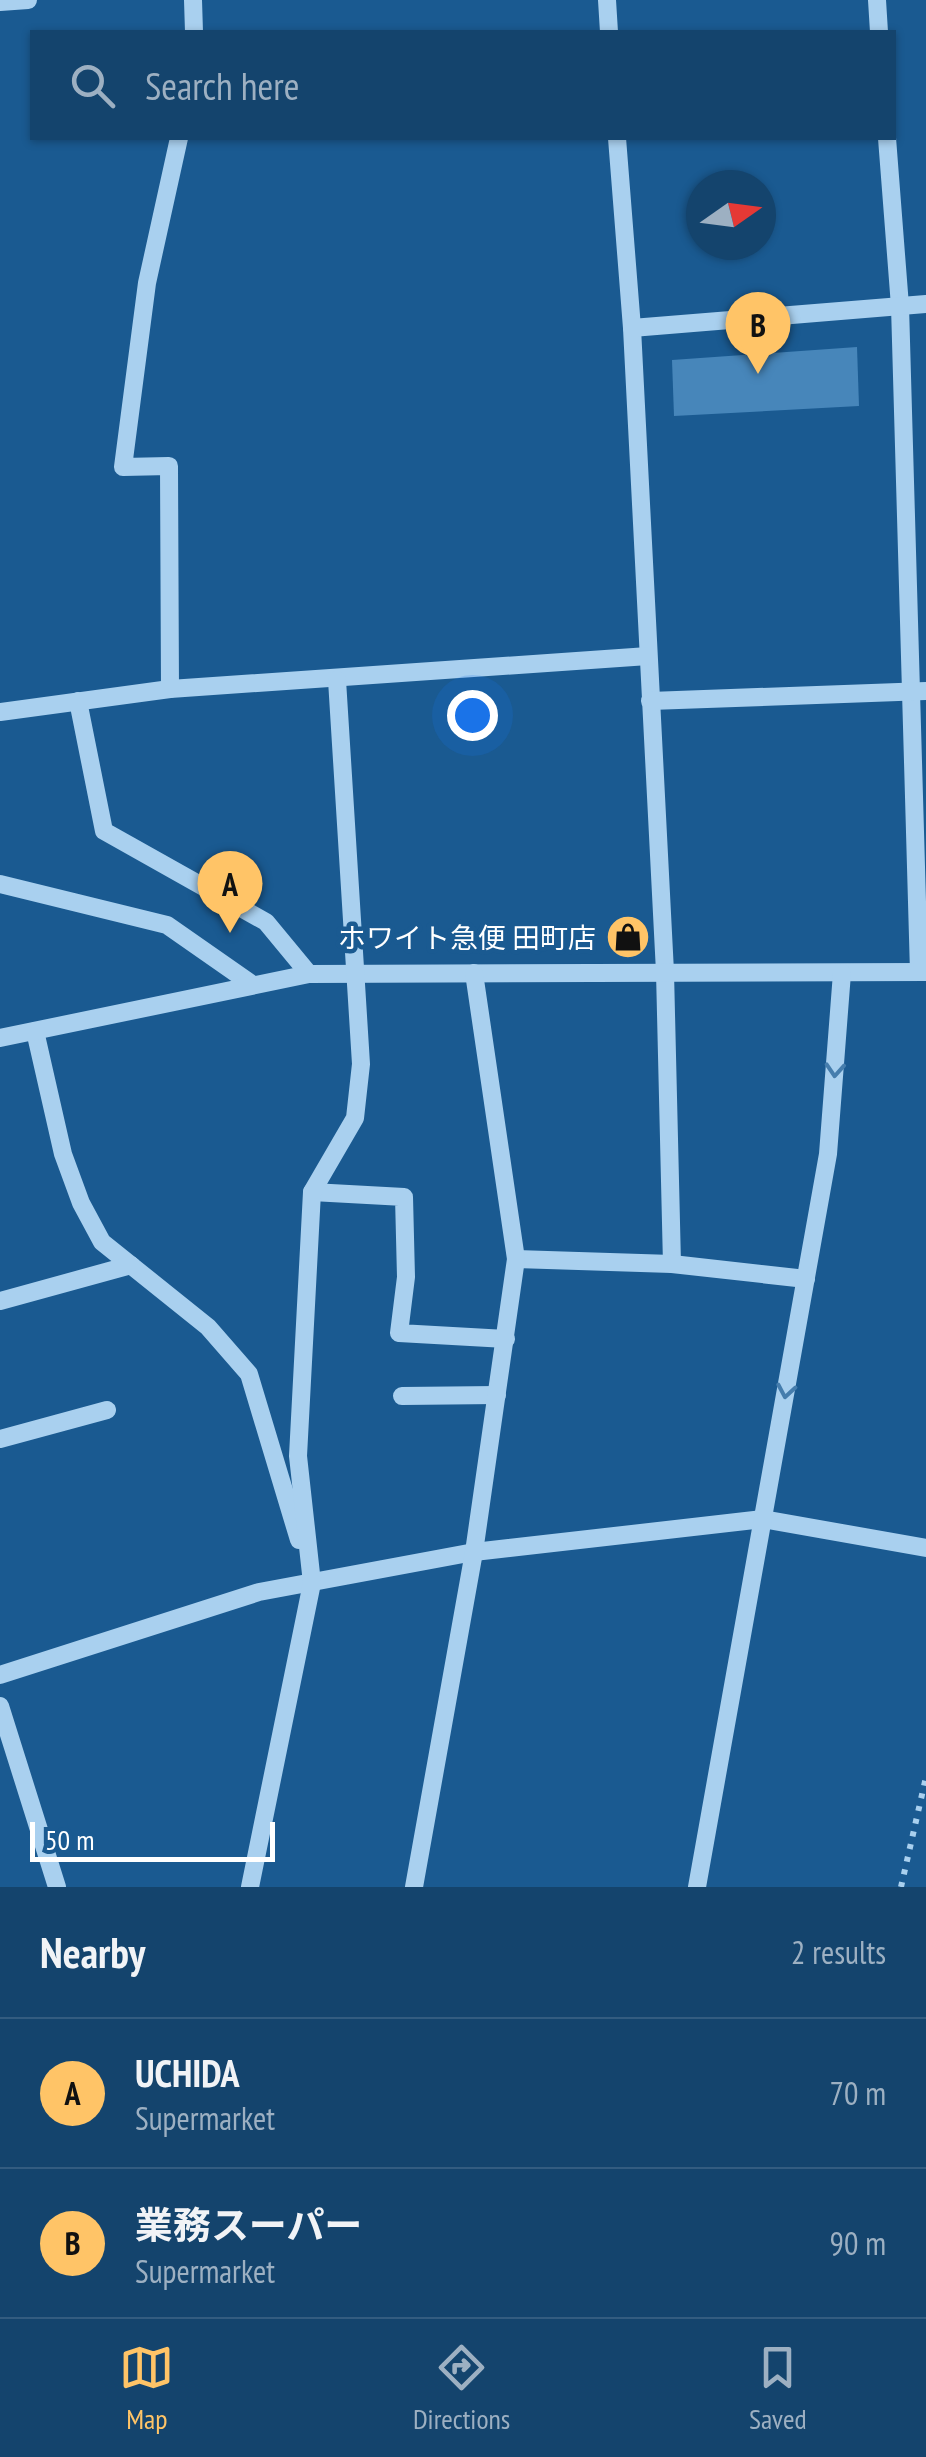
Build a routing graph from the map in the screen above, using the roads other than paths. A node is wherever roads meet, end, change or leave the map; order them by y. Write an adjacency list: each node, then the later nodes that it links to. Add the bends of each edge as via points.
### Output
1 (28, 0): 5 (street)
2 (192, 0): 6 (street)
3 (607, 0): 7 (street)
4 (877, 0): 8 (street)
5 (0, 2)
6 (194, 30)
7 (609, 30)
8 (879, 30)
9 (179, 140): 17 (street, via 148,284 123,467 169,466)
10 (617, 140): 14 (street)
11 (887, 140): 13 (street)
12 (926, 304): 13 (street)
13 (900, 306): 14 (street); 18 (street)
14 (632, 328): 15 (street)
15 (648, 656): 16 (street); 20 (street)
16 (336, 680): 17 (street); 27 (street)
17 (170, 690): 19 (street)
18 (920, 691): 20 (street); 24 (street)
19 (78, 701): 21 (street); 26 (street, via 104,832 266,922)
20 (650, 702): 23 (street)
21 (0, 712)
22 (0, 884): 29 (street, via 167,924)
23 (665, 972): 25 (street); 28 (street); 34 (street)
24 (922, 972): 25 (street)
25 (842, 973): 36 (street, one-way to 36, via 828,1154)
26 (309, 974): 27 (street); 29 (street)
27 (357, 974): 28 (street); 32 (street, via 355,1118)
28 (474, 974): 33 (street)
29 (253, 986): 30 (street)
30 (35, 1030): 31 (street); 35 (street, via 81,1204 102,1242)
31 (0, 1038)
32 (312, 1192): 38 (street, via 404,1197 399,1333); 46 (street, via 298,1456)
33 (516, 1259): 34 (street); 38 (street)
34 (672, 1264): 36 (street)
35 (131, 1265): 37 (street); 46 (street, via 208,1327 249,1374)
36 (806, 1279): 43 (street, one-way to 43)
37 (0, 1301)
38 (506, 1339): 39 (street)
39 (497, 1395): 40 (street); 45 (street)
40 (402, 1396)
41 (107, 1410): 42 (street)
42 (0, 1439)
43 (763, 1518): 44 (street); 45 (street); 52 (street)
44 (926, 1548)
45 (474, 1552): 46 (street); 51 (street)
46 (312, 1582): 47 (street, via 259,1592); 50 (street)
47 (0, 1675)
48 (0, 1706): 49 (street)
49 (58, 1887)
50 (250, 1887)
51 (414, 1887)
52 (696, 1887)

